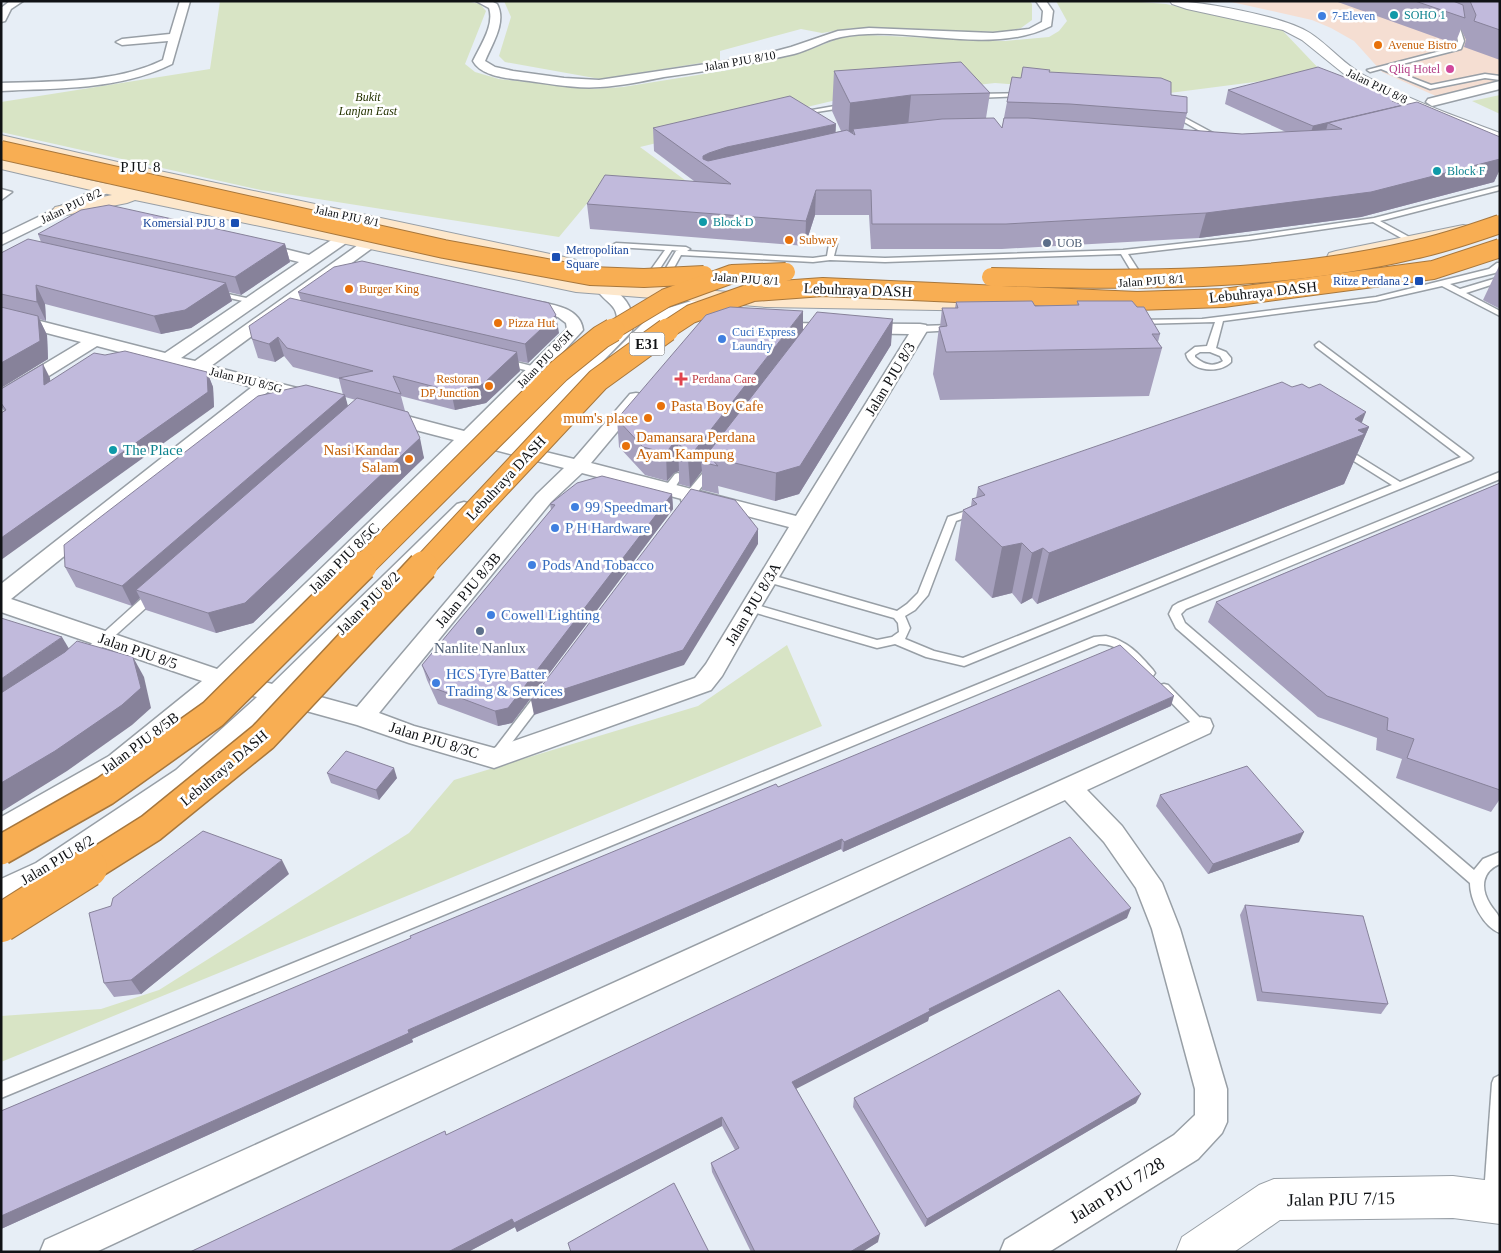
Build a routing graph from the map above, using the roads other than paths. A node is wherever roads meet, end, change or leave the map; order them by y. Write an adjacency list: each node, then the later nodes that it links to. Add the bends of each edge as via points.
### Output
1 (18, 1): 7 (street, via 7,7)
2 (185, 1): 10 (street)
3 (481, 1): 4 (street, Jalan PJU 8/10, via 493,6 496,14 482,50 479,61 482,65 513,75 599,84 760,58 796,50 826,37 855,32 1025,34 1047,24 1048,11)
4 (1042, 1)
5 (1176, 1): 20 (street, Jalan PJU 8/8, via 1288,28 1312,39 1341,68 1360,79)
6 (1204, 1): 9 (street, via 1299,21)
7 (1, 19)
8 (1444, 22): 13 (lane, via 1457,28 1461,42 1459,48)
9 (1324, 32)
10 (174, 37): 11 (street); 16 (street, via 168,62 148,71 101,80)
11 (122, 42)
12 (1358, 60): 13 (street, Jalan PJU 8/8)
13 (1376, 69): 14 (lane, via 1430,87 1485,76); 20 (street, Jalan PJU 8/8, via 1386,81)
14 (1500, 78)
15 (1500, 85): 20 (street)
16 (1, 87)
17 (1033, 94): 18 (lane)
18 (967, 96)
19 (852, 105): 22 (lane)
20 (1435, 108): 23 (lane); 24 (street, Jalan PJU 8/8); 25 (street, Jalan PJU 8/8, via 1453,124)
21 (1164, 109): 28 (lane, via 1211,134)
22 (791, 114)
23 (1422, 118)
24 (1500, 129)
25 (1500, 139)
26 (1, 140): 30 (main road, Jalan PJU 8/1)
27 (1, 150): 61 (highway, bridge, via 444,249 590,276 644,278)
28 (1203, 152)
29 (1, 164): 32 (main road, Jalan PJU 8/1)
30 (122, 168): 31 (main road, Jalan PJU 8/1); 33 (street, Jalan PJU 8/2)
31 (142, 171): 34 (street, Jalan PJU 8/2); 60 (main road, Jalan PJU 8/1, via 591,268)
32 (64, 179): 33 (main road, Jalan PJU 8/1); 39 (main road)
33 (89, 184): 34 (main road, Jalan PJU 8/1); 39 (street, Jalan PJU 8/2)
34 (108, 188): 38 (main road, Jalan PJU 8/1); 39 (street, Jalan PJU 8/2)
35 (1500, 188): 41 (lane)
36 (1, 191): 37 (lane, via 8,192)
37 (1, 198)
38 (161, 199): 39 (main road, via 118,199); 45 (main road, Jalan PJU 8/1)
39 (57, 206): 44 (street, Jalan PJU 8/2); 46 (street, Jalan PJU 8/2)
40 (115, 214): 42 (street)
41 (1374, 220): 47 (lane); 54 (lane)
42 (77, 222)
43 (1500, 223): 47 (main road, Jalan PJU 8/1); 61 (highway, Lebuhraya DASH / E31, bridge, via 1404,253 1355,262 1204,278 1125,280 816,270)
44 (2, 226)
45 (344, 238): 48 (main road, Jalan PJU 8/1); 56 (street)
46 (1, 241)
47 (1410, 241): 64 (main road, Jalan PJU 8/1, via 1330,258)
48 (370, 243): 57 (street); 67 (main road, Jalan PJU 8/1)
49 (245, 244): 56 (street)
50 (833, 244): 55 (lane)
51 (616, 245): 53 (lane)
52 (1500, 247): 70 (main road, Jalan PJU 8/1, via 1392,272 1240,294 1092,303 959,306); 125 (highway, Lebuhraya DASH / E31, bridge, via 1433,270 1223,298 1127,300 977,296 823,287 753,292 691,314 598,380 263,737 151,828)
53 (670, 248): 55 (lane); 60 (lane)
54 (1123, 252): 55 (lane, via 885,260); 64 (lane)
55 (830, 258): 60 (lane, via 813,260 678,253)
56 (312, 260): 72 (street)
57 (341, 265): 59 (street); 85 (street, via 283,310)
58 (1500, 265): 62 (lane, via 1492,271)
59 (360, 269)
60 (661, 272): 64 (main road, Jalan PJU 8/1, via 818,284 961,289)
61 (732, 274): 121 (highway, Lebuhraya DASH / E31, bridge, via 666,298 601,337 559,371 213,714 106,791)
62 (1460, 279): 65 (lane); 66 (lane)
63 (1500, 279): 66 (lane)
64 (1143, 283)
65 (1443, 283): 69 (lane); 74 (lane, via 1376,299)
66 (1477, 287): 69 (lane)
67 (604, 289): 70 (main road, Jalan PJU 8/1); 94 (street, Jalan PJU 8/2, via 626,313 624,330)
68 (204, 290): 72 (lane)
69 (1460, 292): 73 (lane)
70 (717, 298): 94 (street, Jalan PJU 8/2, via 684,307 655,321)
71 (505, 300): 86 (street, Jalan PJU 8/5H, via 564,313 574,322 575,330)
72 (251, 301): 83 (street)
73 (1500, 314)
74 (1220, 318): 76 (lane); 82 (lane)
75 (4, 319): 80 (street, Jalan PJU 8/5G)
76 (1124, 323)
77 (759, 327): 79 (street, Jalan PJU 8/3, via 813,332)
78 (959, 328): 79 (lane)
79 (920, 329): 102 (street, Jalan PJU 8/3)
80 (96, 340): 83 (street, Jalan PJU 8/5G); 89 (street)
81 (1319, 345): 98 (lane, via 1468,458)
82 (1211, 349)
83 (168, 359): 85 (street, Jalan PJU 8/5G)
84 (499, 360): 86 (lane)
85 (198, 367): 88 (street, Jalan PJU 8/5G)
86 (537, 370): 92 (street, Jalan PJU 8/5H)
87 (649, 383): 96 (street)
88 (266, 385): 90 (street, Jalan PJU 8/5G); 105 (street)
89 (1, 398)
90 (334, 403)
91 (372, 413): 92 (street)
92 (466, 437): 94 (street); 112 (street, Jalan PJU 8/5C)
93 (1336, 446): 98 (lane)
94 (514, 450): 96 (street); 115 (street, Jalan PJU 8/2)
95 (717, 460): 99 (lane)
96 (578, 466): 99 (street, via 673,482); 116 (street, Jalan PJU 8/3B, via 544,498)
97 (1500, 475): 123 (lane, via 1182,606 1175,614 1180,624)
98 (1400, 486): 110 (lane, via 964,662 926,654)
99 (690, 495): 101 (lane); 102 (street)
100 (980, 509): 108 (lane, via 952,519 924,595)
101 (677, 512)
102 (802, 524): 103 (street, Jalan PJU 8/3A)
103 (768, 578): 107 (street, Jalan PJU 8/3A); 108 (lane)
104 (163, 587): 109 (lane)
105 (1, 596)
106 (1, 604): 109 (street, Jalan PJU 8/5)
107 (750, 607): 110 (lane, via 877,644); 113 (street, Jalan PJU 8/3A)
108 (898, 615): 110 (lane, via 904,621 905,629)
109 (103, 639): 111 (lane); 112 (street, Jalan PJU 8/5)
110 (898, 640)
111 (77, 662)
112 (221, 679): 115 (street, Jalan PJU 8/5); 120 (street, Jalan PJU 8/5B, via 118,763)
113 (703, 684): 118 (street, Jalan PJU 8/3C)
114 (549, 686): 118 (lane)
115 (276, 694): 116 (street, Jalan PJU 8/3C); 124 (street, Jalan PJU 8/2, via 186,777 46,871)
116 (362, 717): 118 (street, Jalan PJU 8/3C)
117 (1201, 726): 119 (street); 128 (lane, via 1122,645 1115,640 1098,640)
118 (494, 758)
119 (1069, 787): 130 (street); 131 (street, Jalan PJU 7/28, via 1113,834 1148,883 1166,929 1211,1089 1212,1122 1186,1147)
120 (1, 830)
121 (1, 850)
122 (1500, 858): 123 (lane, via 1482,868)
123 (1476, 880): 126 (lane, via 1483,908)
124 (1, 892)
125 (1, 924)
126 (1500, 927)
127 (1500, 1083): 129 (lane)
128 (1, 1090)
129 (1496, 1202): 132 (street, Jalan PJU 7/15, via 1453,1197 1274,1200)
130 (57, 1252)
131 (1017, 1252)
132 (1196, 1252)

